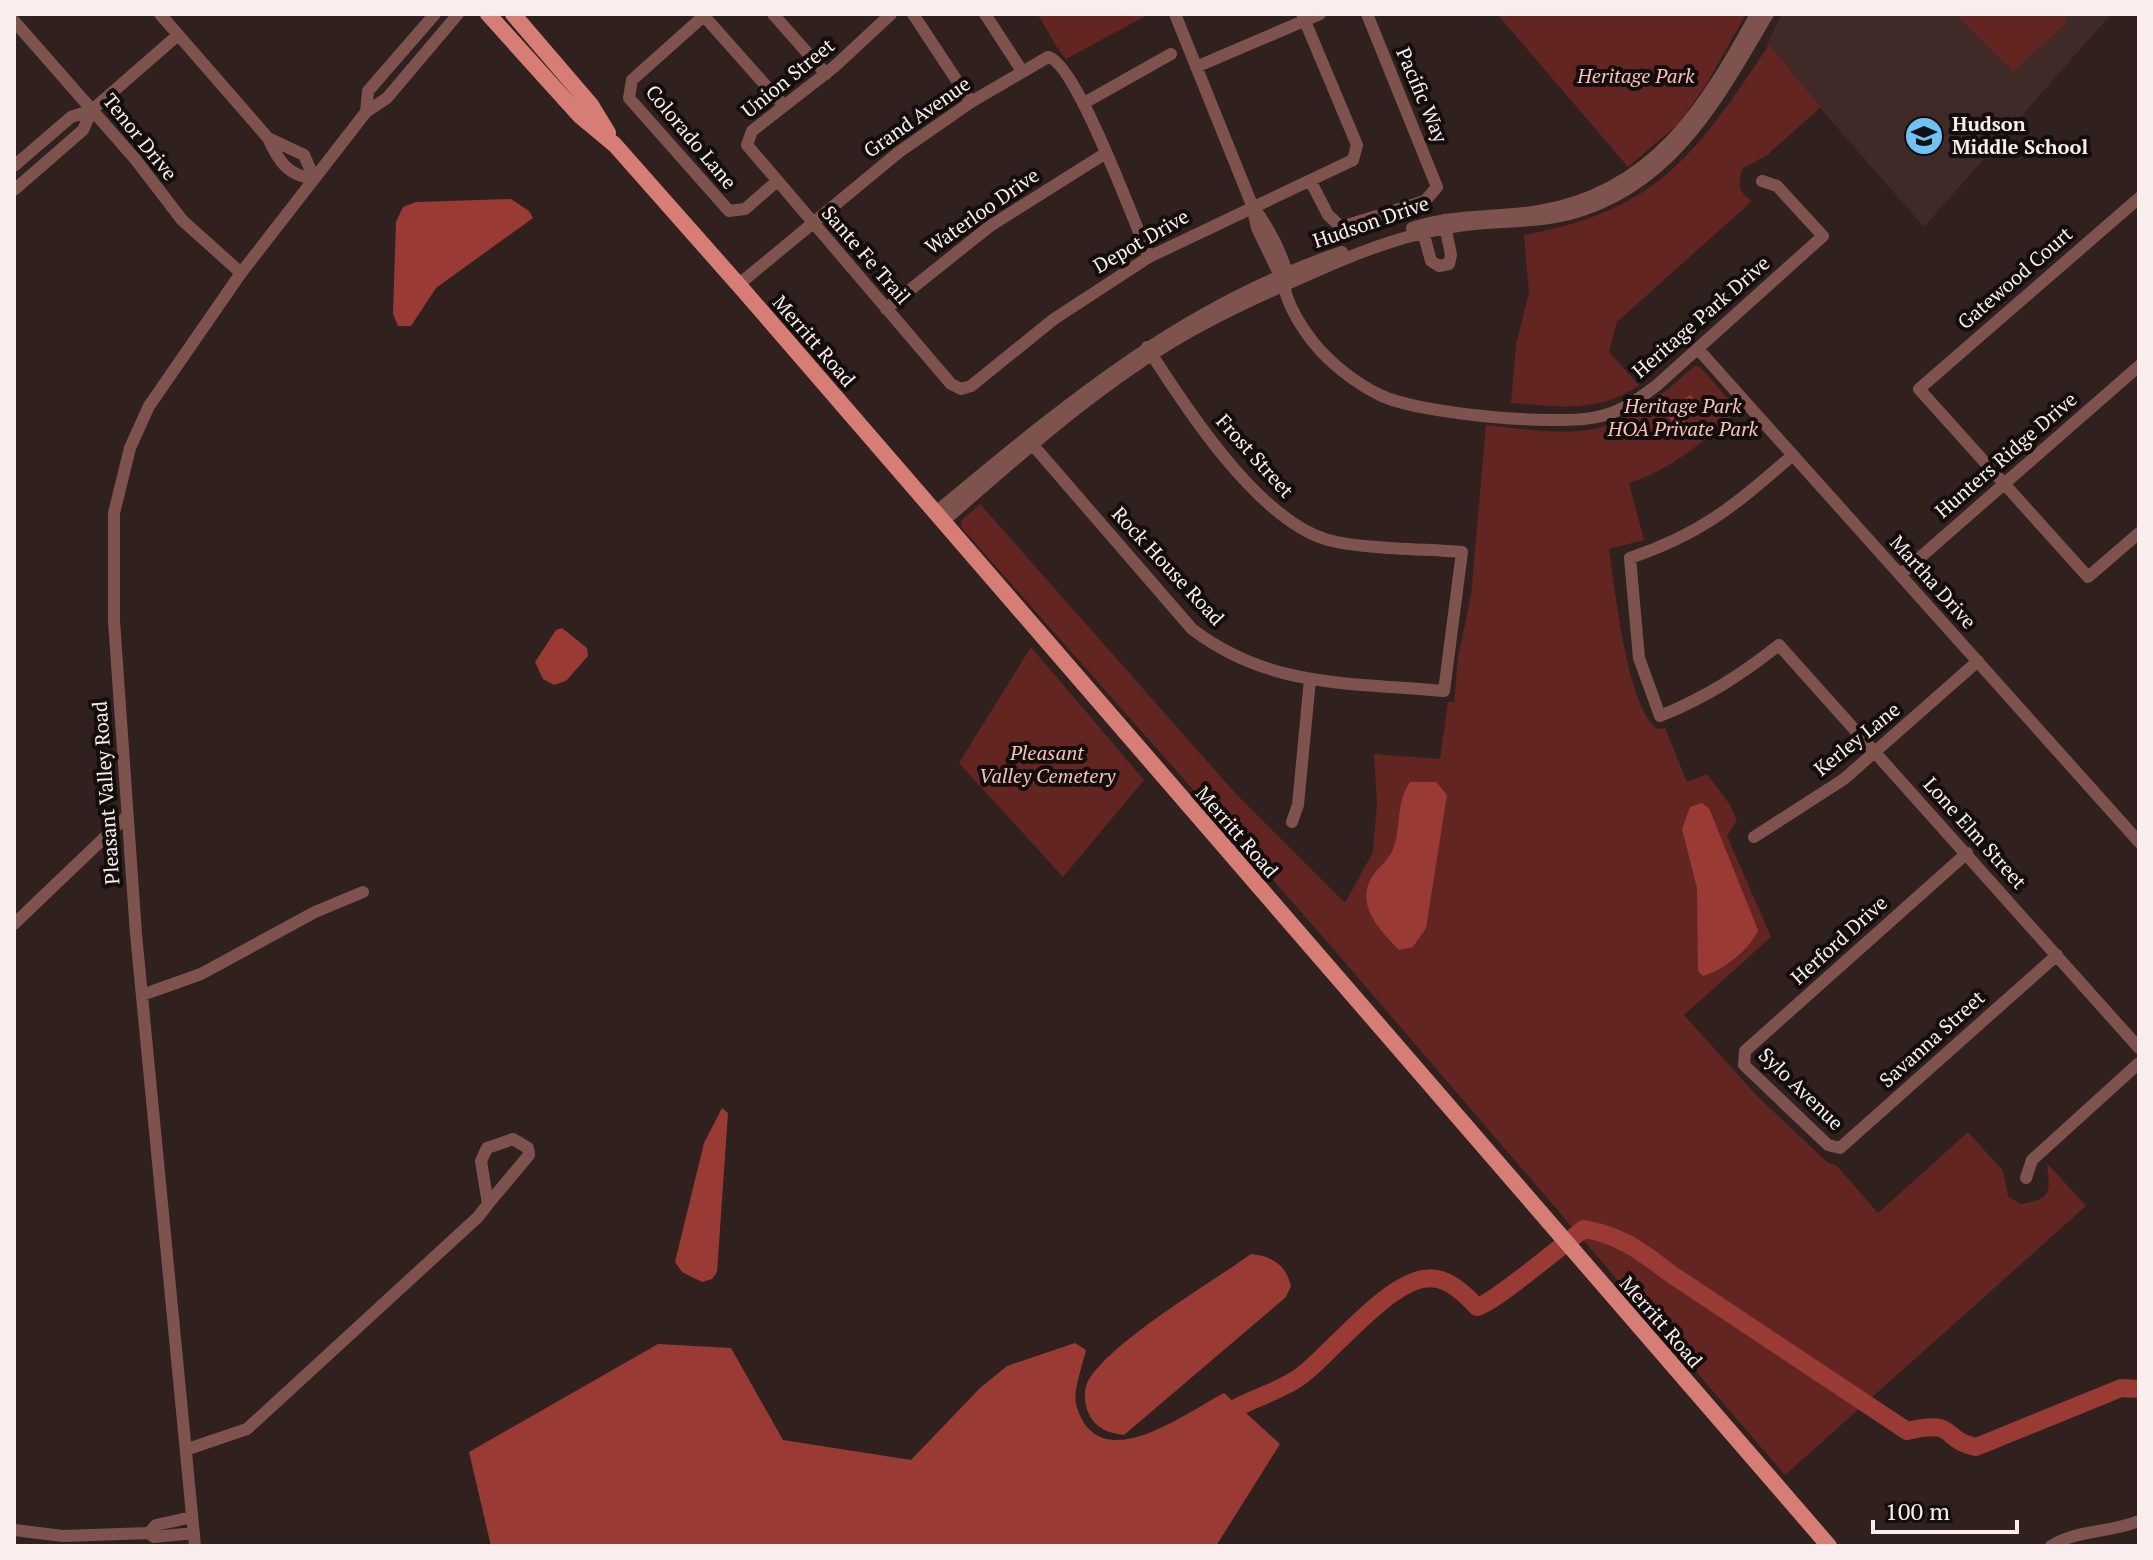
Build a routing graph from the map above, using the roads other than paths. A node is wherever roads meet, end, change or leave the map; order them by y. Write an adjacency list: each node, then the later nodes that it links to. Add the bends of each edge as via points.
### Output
1 (160, 14): 18 (street)
2 (435, 14): 27 (street, Pleasant Valley Road, via 368,91)
3 (458, 14): 27 (street, Pleasant Valley Road, via 387,98)
4 (488, 14): 30 (main road, Merritt Road, via 579,115)
5 (513, 14): 30 (main road, Merritt Road, via 591,105)
6 (773, 14): 22 (street)
7 (891, 14): 22 (street, Union Street)
8 (913, 14): 23 (street)
9 (985, 14): 21 (street)
10 (1175, 14): 20 (street, Heritage Park Drive)
11 (1320, 14): 16 (street)
12 (1367, 14): 34 (street, Pacific Way, via 1437,181 1435,193 1425,201 1341,227 1328,215)
13 (1756, 14): 40 (street, Hudson Drive, via 1689,123 1631,175 1560,207)
14 (1768, 14): 40 (street, Hudson Drive, via 1699,126 1639,181 1570,214)
15 (705, 15): 25 (street); 36 (street, Colorado Lane, via 632,80 629,98 729,211 745,209)
16 (1303, 18): 20 (street); 34 (street, Depot Drive, via 1357,145 1349,163)
17 (14, 21): 26 (street, Tenor Drive)
18 (178, 35): 26 (street); 28 (street)
19 (1171, 54): 24 (street)
20 (1196, 67): 39 (street, Heritage Park Drive)
21 (1022, 71): 23 (street, Grand Avenue); 24 (street, Grand Avenue, via 1053,58)
22 (826, 74): 25 (street, Union Street)
23 (971, 102): 41 (street, Grand Avenue, via 899,152)
24 (1084, 103): 31 (street)
25 (784, 106): 29 (street, Union Street)
26 (92, 110): 32 (street, via 71,117); 37 (street, via 83,130); 44 (street, Tenor Drive, via 182,220)
27 (366, 112): 33 (street, Pleasant Valley Road)
28 (268, 138): 33 (street, via 304,155); 33 (street, via 285,167 300,177)
29 (746, 141): 36 (street, Sante Fe Trail)
30 (615, 145): 46 (main road, Merritt Road)
31 (1106, 153): 43 (street); 47 (street, Waterloo Drive, via 990,226)
32 (14, 166)
33 (314, 178): 44 (street, Pleasant Valley Road)
34 (1310, 180): 39 (street, Depot Drive)
35 (1762, 181): 48 (street, Heritage Park Drive, via 1777,186 1823,236)
36 (776, 182): 41 (street, Sante Fe Trail)
37 (14, 190)
38 (2139, 198): 54 (street, Gatewood Court, via 1919,389)
39 (1252, 205): 43 (street, Depot Drive); 45 (street, Heritage Park Drive, via 1265,224)
40 (1445, 223): 42 (street, Hudson Drive); 42 (street, via 1449,264 1431,261)
41 (813, 225): 46 (street, Grand Avenue, via 801,241); 47 (street, Sante Fe Trail)
42 (1423, 229): 45 (street, Hudson Drive)
43 (1149, 257): 51 (street, Depot Drive)
44 (241, 273): 62 (street, Pleasant Valley Road, via 149,406 130,448 114,513 114,621)
45 (1283, 278): 48 (street, Heritage Park Drive, via 1313,343 1347,375 1381,396 1414,406 1559,421 1597,417 1627,408); 49 (street, Hudson Drive)
46 (741, 288): 55 (main road, Merritt Road)
47 (886, 309): 51 (street, Sante Fe Trail)
48 (1698, 349): 53 (street, Martha Drive)
49 (1150, 351): 52 (street, Hudson Drive); 55 (street, Hudson Drive, via 1011,447); 60 (street, Frost Street, via 1188,411 1272,508 1297,526 1329,540 1462,552)
50 (2139, 366): 54 (street, Hunters Ridge Drive)
51 (961, 389)
52 (1032, 444): 55 (street, Hudson Drive); 59 (street, Rock House Road, via 1192,629 1243,661)
53 (1793, 455): 57 (street, Martha Drive); 61 (street, Lone Elm Street, via 1712,523 1630,558 1639,658 1660,716 1703,699 1779,645)
54 (2003, 484): 56 (street, via 2088,577); 57 (street, Hunters Ridge Drive)
55 (940, 516): 83 (main road, Merritt Road)
56 (2139, 533)
57 (1900, 575): 58 (street, Martha Drive)
58 (1978, 661): 61 (street, Kerley Lane); 65 (street, Martha Drive)
59 (1310, 679): 60 (street, Rock House Road); 63 (street)
60 (1444, 691)
61 (1875, 752): 64 (street, Kerley Lane, via 1844,779); 66 (street, Lone Elm Street)
62 (127, 816): 68 (street); 70 (street, Pleasant Valley Road)
63 (1292, 822)
64 (1754, 837)
65 (2139, 842)
66 (1967, 853): 69 (street, Lone Elm Street); 72 (street, Herford Drive)
67 (363, 892): 70 (street, via 201,974)
68 (14, 924)
69 (2057, 955): 71 (street, Lone Elm Street); 74 (street, Savanna Street)
70 (142, 995): 77 (street, Pleasant Valley Road)
71 (2139, 1048)
72 (1741, 1058): 74 (street, Sylo Avenue)
73 (2139, 1063): 75 (street, via 2032,1160)
74 (1833, 1149)
75 (2026, 1178)
76 (488, 1204): 76 (street, via 481,1161 487,1148 513,1139 528,1148 529,1155); 77 (street, via 247,1429)
77 (188, 1449): 78 (street, Pleasant Valley Road)
78 (192, 1517): 81 (street, via 156,1525); 82 (street, Pleasant Valley Road)
79 (2139, 1521): 84 (street)
80 (14, 1530): 81 (street, via 63,1536)
81 (149, 1533): 82 (street)
82 (194, 1540)
83 (1829, 1546)
84 (2051, 1546)

